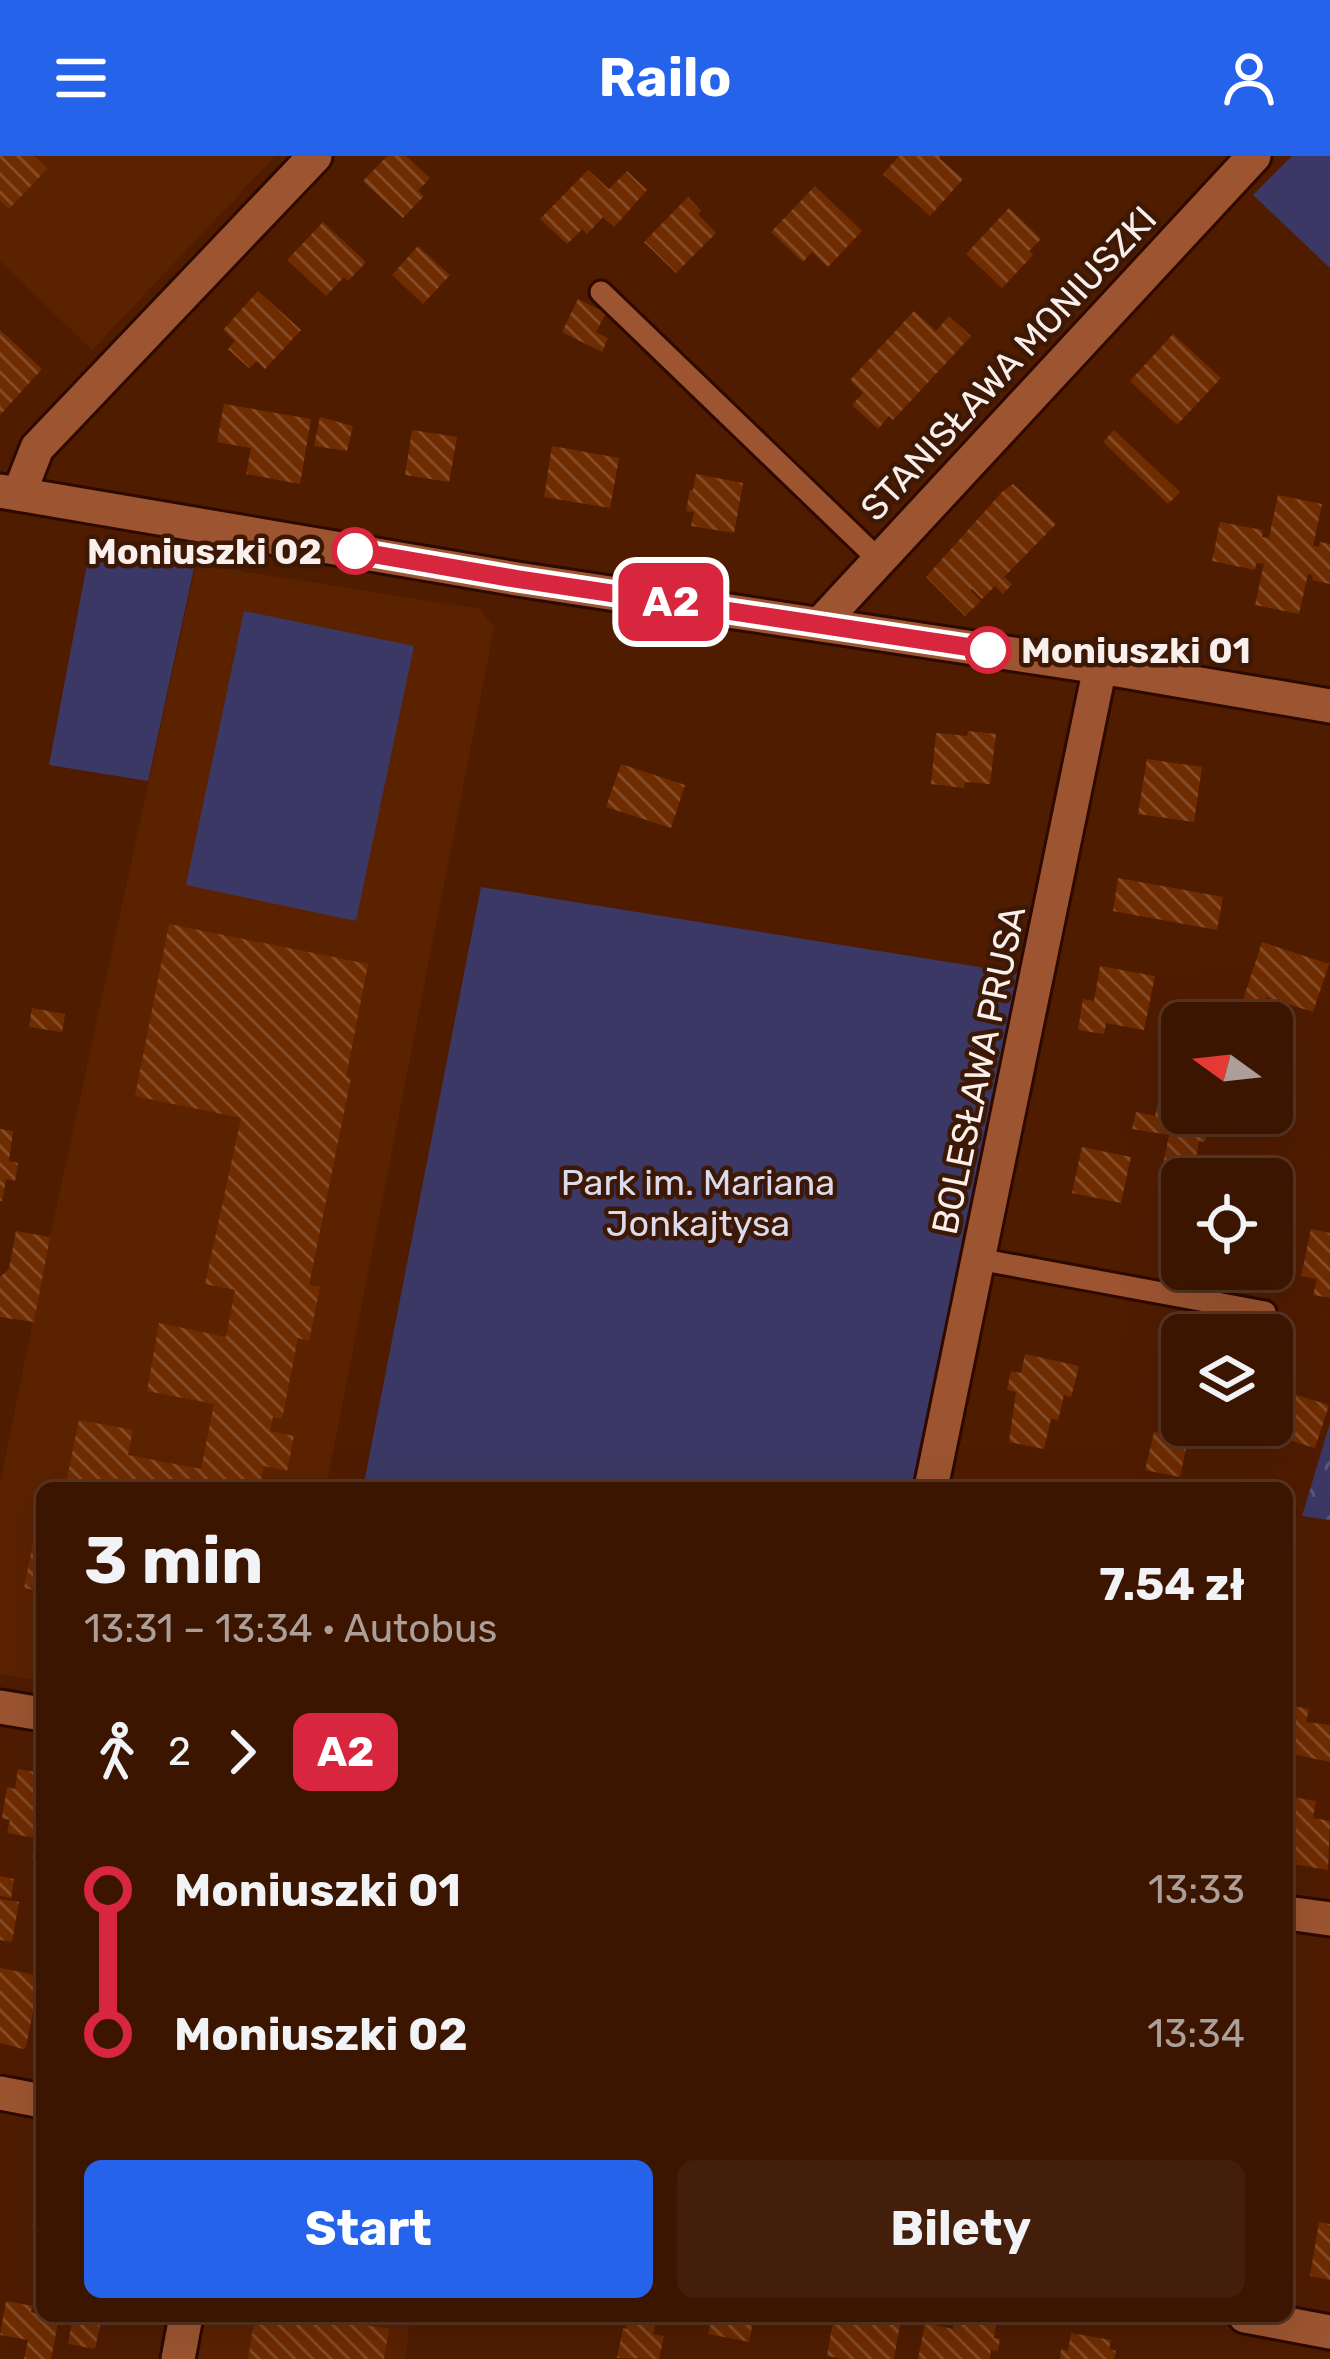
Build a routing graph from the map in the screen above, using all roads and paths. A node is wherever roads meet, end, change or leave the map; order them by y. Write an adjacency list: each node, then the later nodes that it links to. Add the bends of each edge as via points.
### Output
1 (315, 156): 4 (street, via 37,448)
2 (1254, 156): 5 (street, STANISŁAWA MONIUSZKI)
3 (601, 292): 5 (lane)
4 (9, 493): 6 (street)
5 (879, 560): 6 (street, STANISŁAWA MONIUSZKI)
6 (820, 624): 7 (street)
7 (1100, 667): 8 (street); 9 (street, BOLESŁAWA PRUSA)
8 (1330, 706)
9 (978, 1259): 10 (lane); 11 (street, BOLESŁAWA PRUSA)
10 (1264, 1312)
11 (932, 1482)
12 (0, 1707): 13 (street)
13 (36, 1713)
14 (1293, 1913): 15 (street)
15 (1330, 1919)
16 (0, 2093): 17 (street)
17 (36, 2101)
18 (184, 2322): 21 (street)
19 (1277, 2322): 20 (street)
20 (1330, 2332)
21 (178, 2359)

